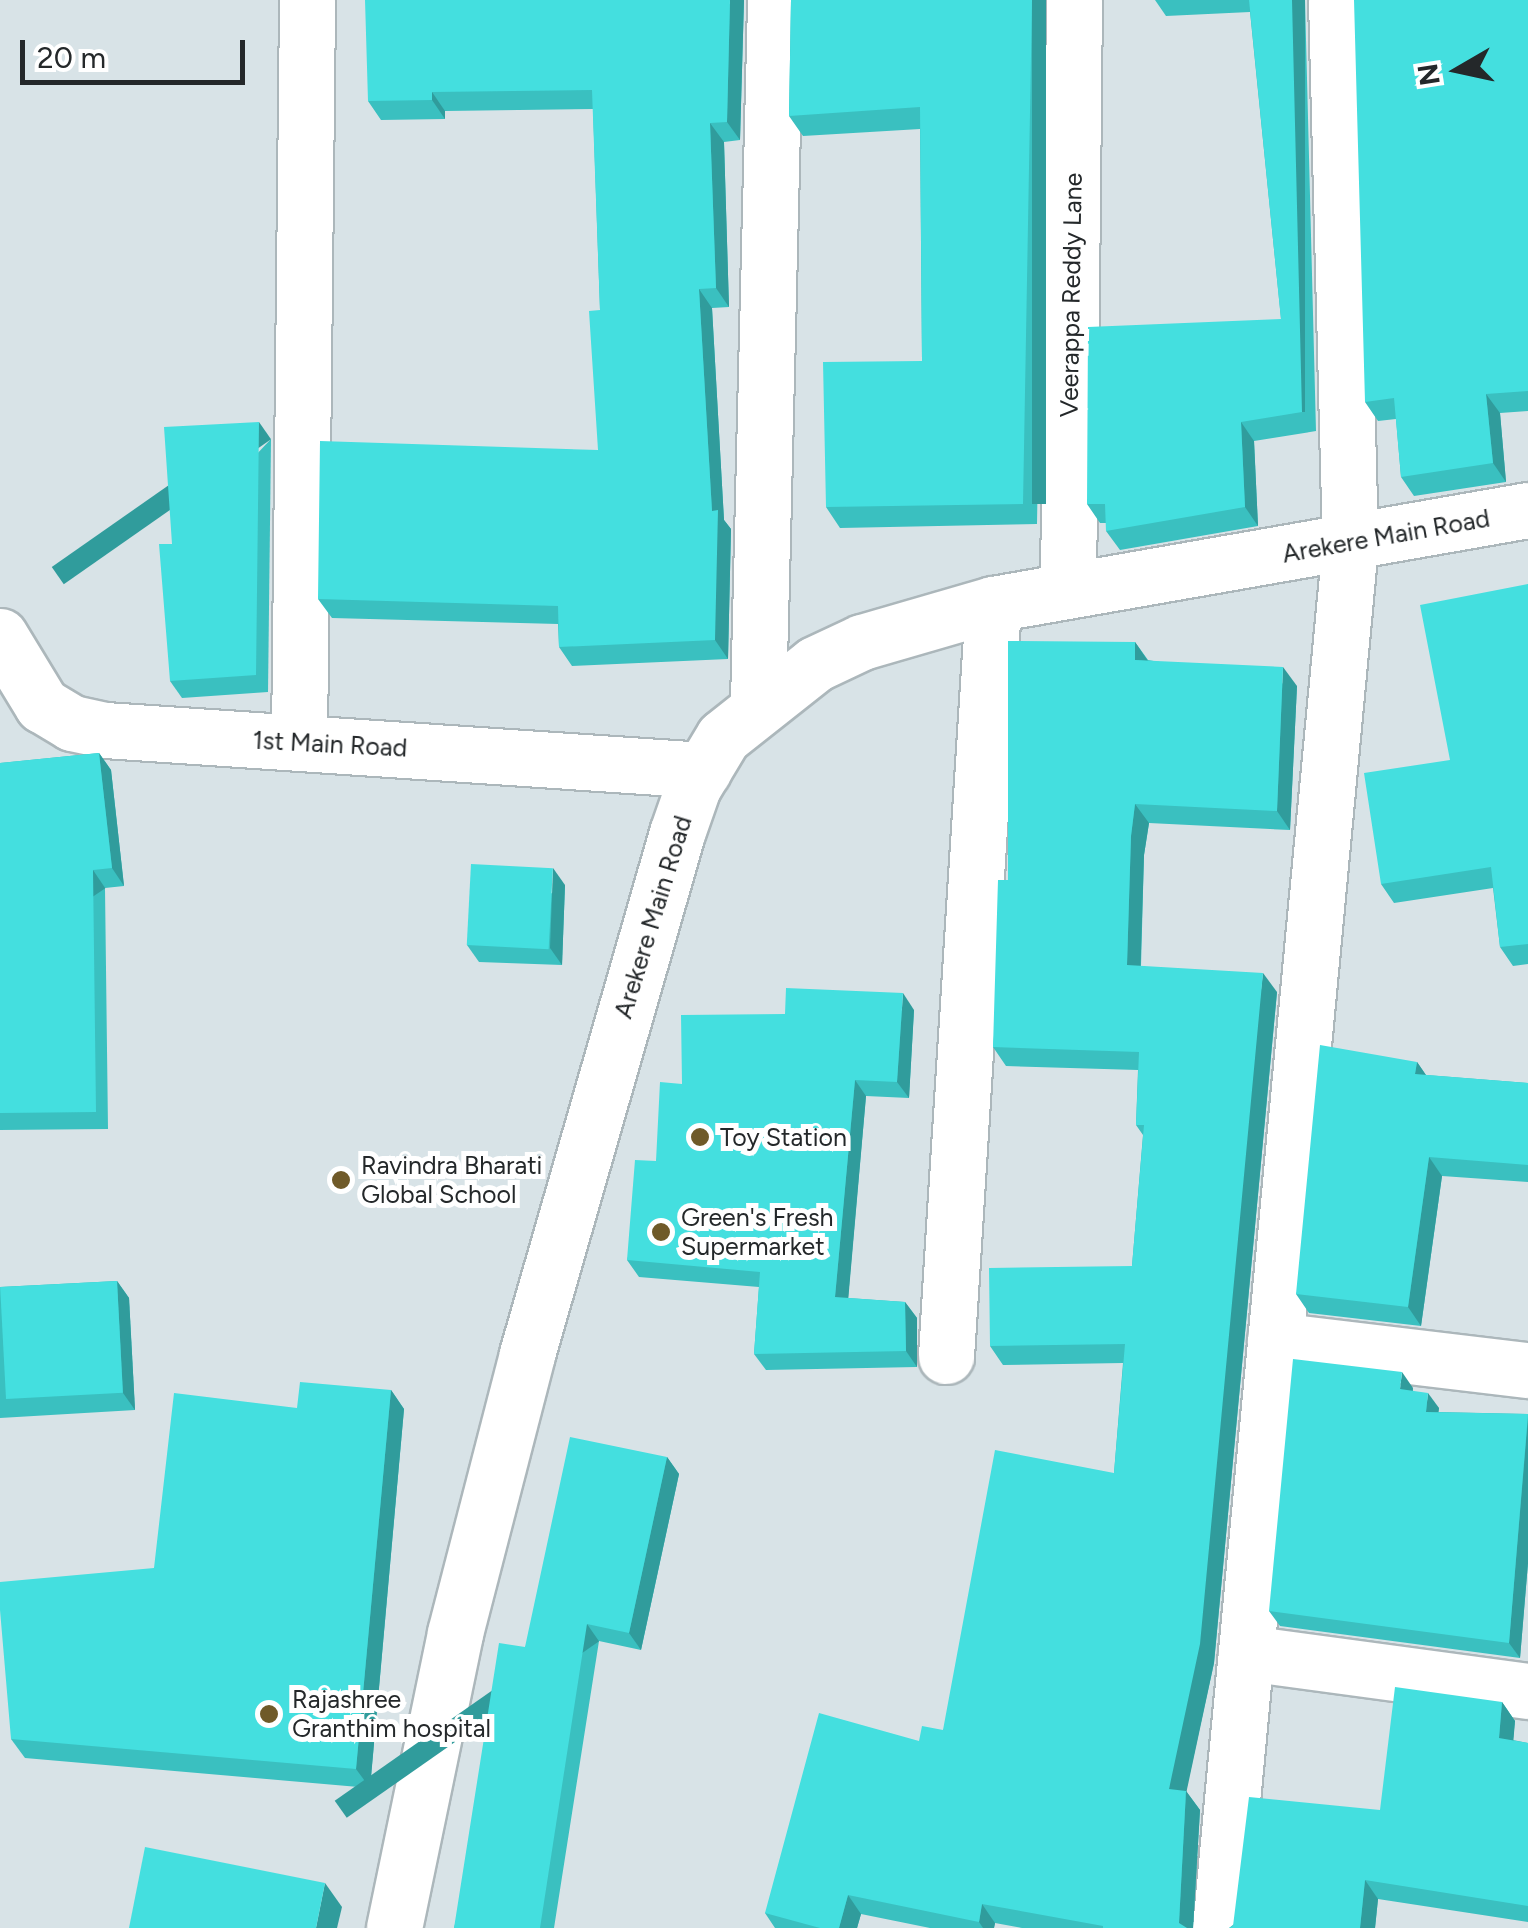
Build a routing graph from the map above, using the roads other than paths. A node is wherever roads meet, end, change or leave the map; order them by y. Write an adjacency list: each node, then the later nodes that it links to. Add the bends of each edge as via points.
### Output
1 (306, 0): 11 (street)
2 (774, 0): 10 (street)
3 (1074, 0): 7 (street, Veerappa Reddy Lane)
4 (1336, 0): 6 (street)
5 (1528, 510): 6 (street, Arekere Main Road)
6 (1350, 544): 7 (street, Arekere Main Road); 13 (street)
7 (1068, 590): 8 (street, Arekere Main Road)
8 (993, 604): 10 (street, Arekere Main Road, via 862,642); 14 (street)
9 (8, 676): 11 (street, 1st Main Road, via 42,705 88,726)
10 (758, 703): 12 (street, Arekere Main Road, via 723,737)
11 (299, 742): 12 (street, 1st Main Road)
12 (704, 770): 18 (street, Arekere Main Road, via 648,928 522,1372 455,1634)
13 (1275, 1340): 15 (street); 16 (street)
14 (946, 1356)
15 (1528, 1370)
16 (1246, 1653): 17 (street); 19 (street)
17 (1528, 1691)
18 (394, 1928)
19 (1220, 1928)

